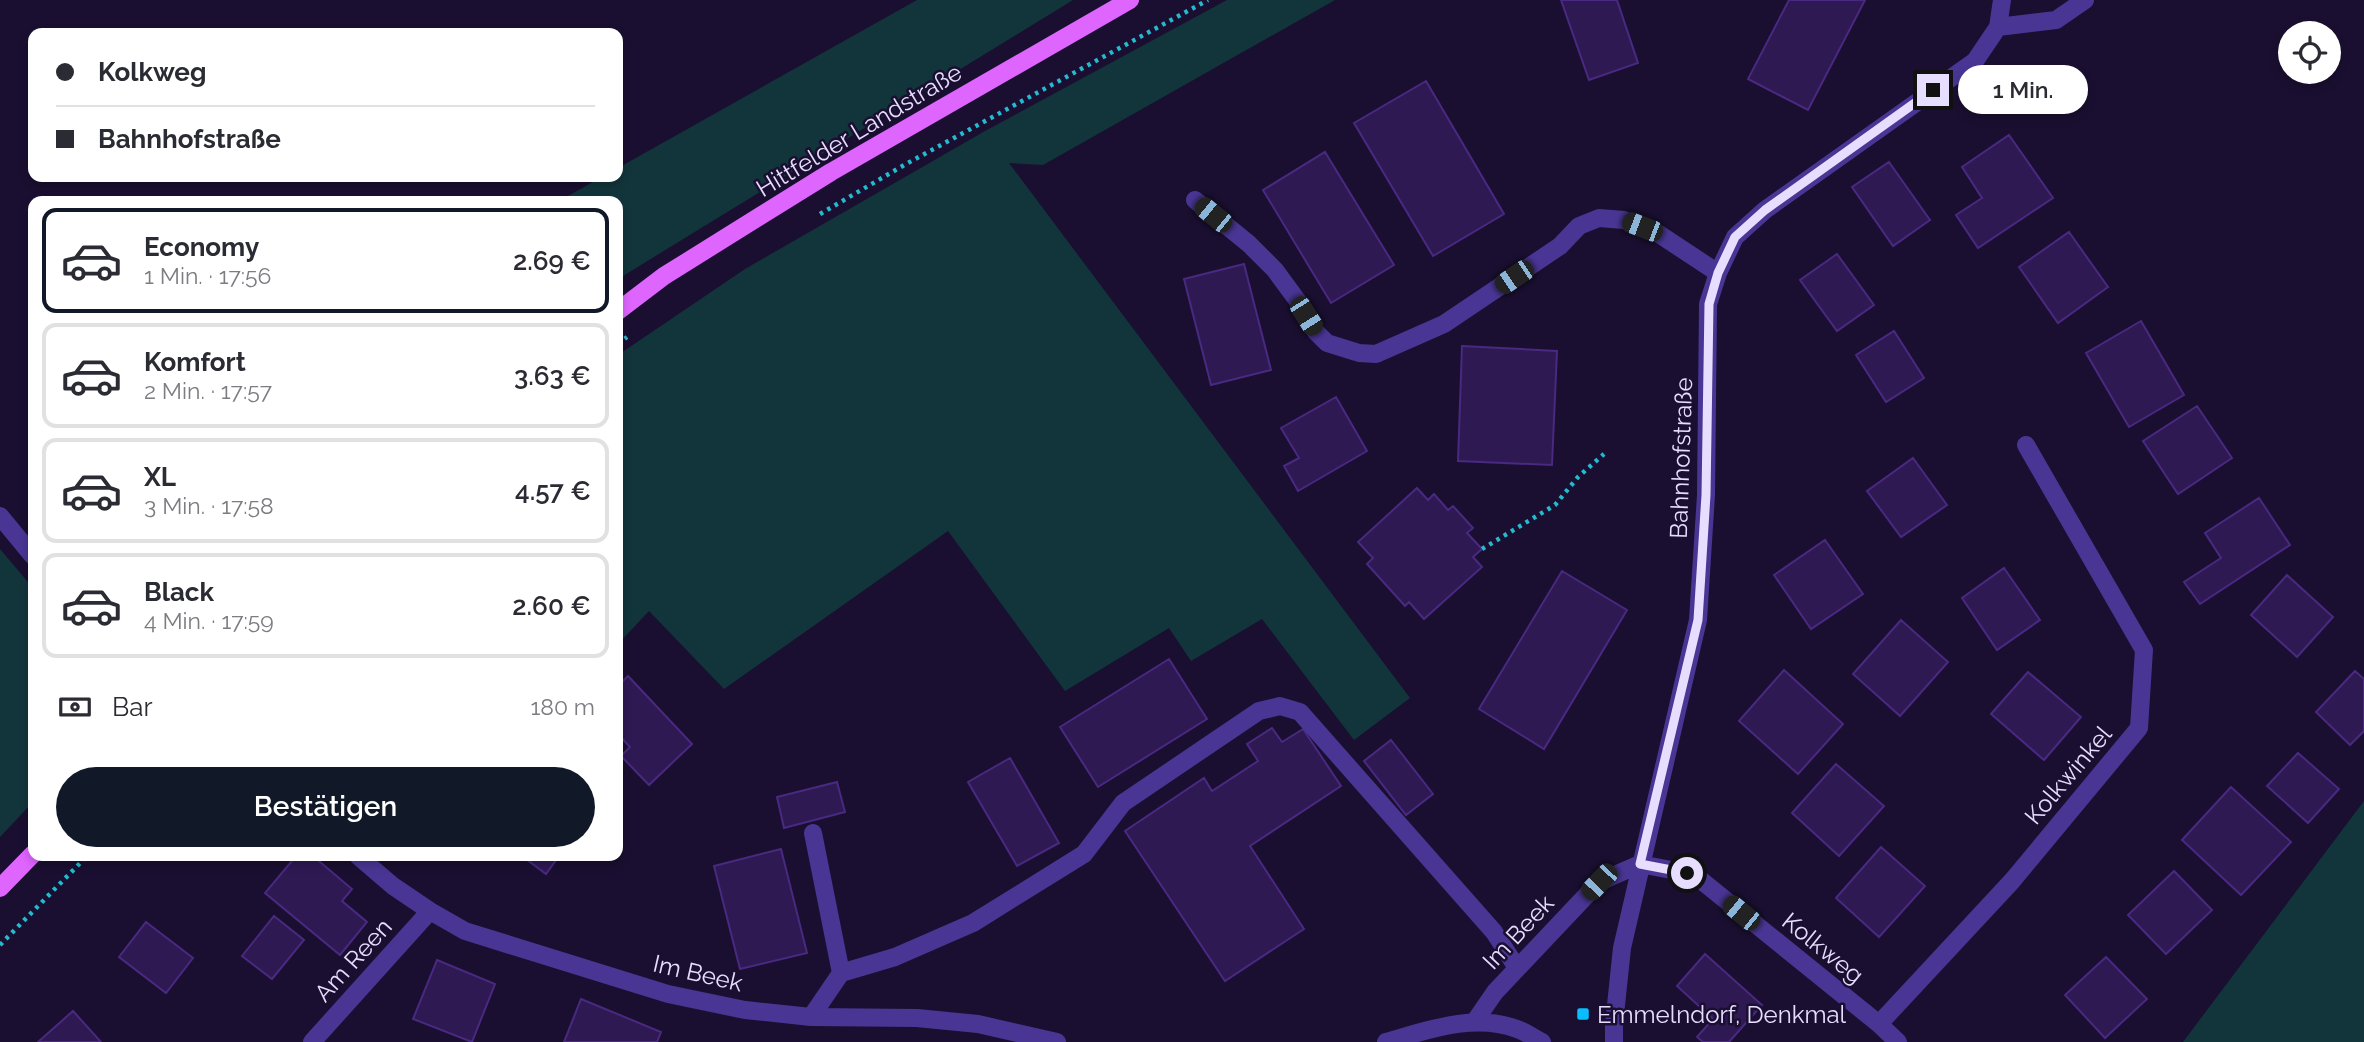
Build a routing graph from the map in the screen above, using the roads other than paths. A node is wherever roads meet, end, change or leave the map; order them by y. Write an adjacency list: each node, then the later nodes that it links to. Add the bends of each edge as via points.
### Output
1 (1130, 0): 7 (main road, Hittfelder Landstraße, via 831,172 664,276)
2 (2002, 0): 4 (street, Bahnhofstraße)
3 (2085, 0): 4 (street, via 2056,20)
4 (1998, 27): 6 (street, Bahnhofstraße, via 1975,61 1765,210 1735,237)
5 (1195, 200): 6 (street, via 1275,270 1327,343 1359,353 1376,354 1444,324 1560,246 1579,226 1599,218 1624,220 1659,234)
6 (1718, 273): 14 (street, Bahnhofstraße, via 1709,304 1706,495 1698,620)
7 (623, 307)
8 (2026, 445): 21 (street, Kolkwinkel, via 2144,650 2139,728 2012,881)
9 (0, 516): 10 (street)
10 (28, 550)
11 (813, 833): 18 (street)
12 (28, 858): 15 (main road)
13 (364, 861): 16 (street, Im Beek)
14 (1640, 864): 17 (street, Im Beek, via 1599,882); 21 (street, Kolkweg, via 1687,873 1702,881); 26 (street, Bahnhofstraße, via 1622,948)
15 (0, 888)
16 (430, 911): 19 (street, Im Beek, via 465,931 668,994 745,1010); 22 (street, Am Reen)
17 (1517, 968): 18 (street, via 1494,932 1300,712 1280,706 1259,711 1123,803 1084,854 973,923 895,957); 20 (street, Im Beek)
18 (841, 973): 19 (street)
19 (811, 1017): 23 (street, Im Beek, via 978,1024)
20 (1475, 1021): 24 (street); 25 (street, via 1516,1028)
21 (1879, 1024): 27 (street, Kolkweg)
22 (312, 1042)
23 (1057, 1042)
24 (1386, 1042)
25 (1542, 1042)
26 (1614, 1042)
27 (1898, 1042)

